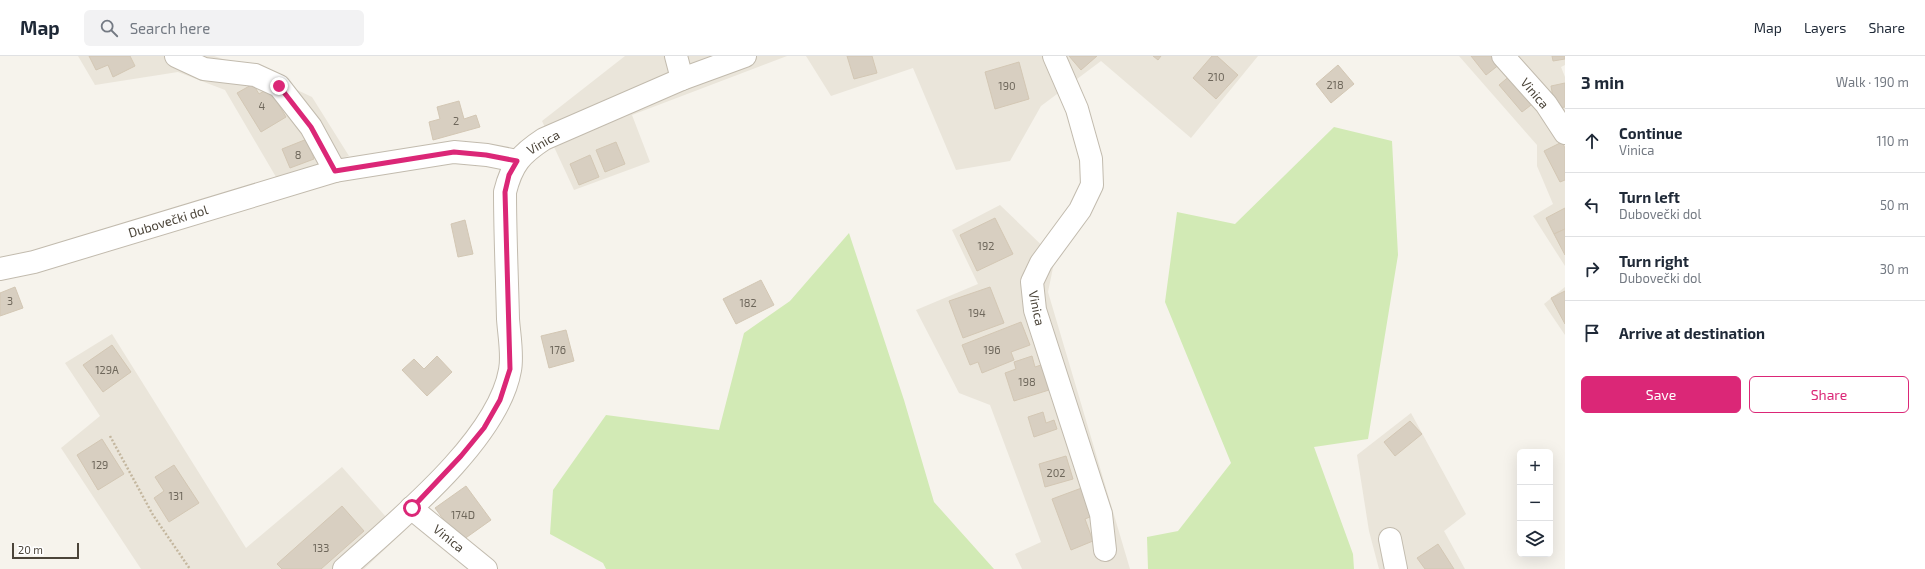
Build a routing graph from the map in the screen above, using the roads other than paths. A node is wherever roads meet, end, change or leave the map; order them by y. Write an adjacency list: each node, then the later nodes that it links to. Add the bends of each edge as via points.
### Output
1 (176, 56): 9 (street, via 204,68 255,75 279,86 311,127)
2 (676, 56): 6 (street)
3 (745, 56): 6 (street, Vinica)
4 (1054, 56): 13 (street, Vinica, via 1077,109 1091,159 1092,185 1080,210 1041,263 1032,282 1035,310 1101,514)
5 (1503, 56): 7 (street, Vinica, via 1546,104)
6 (682, 79): 8 (street, Vinica, via 544,139 526,151)
7 (1565, 133)
8 (517, 161): 9 (street, Dubovečki dol, via 454,152); 11 (street, Vinica, via 509,175 505,192 510,369 500,400 484,428)
9 (335, 171): 10 (street, Dubovečki dol, via 34,262)
10 (0, 269)
11 (412, 508): 14 (street, Vinica); 15 (street, Vinica)
12 (1390, 539): 16 (street)
13 (1105, 550)
14 (344, 569)
15 (486, 569)
16 (1396, 569)

